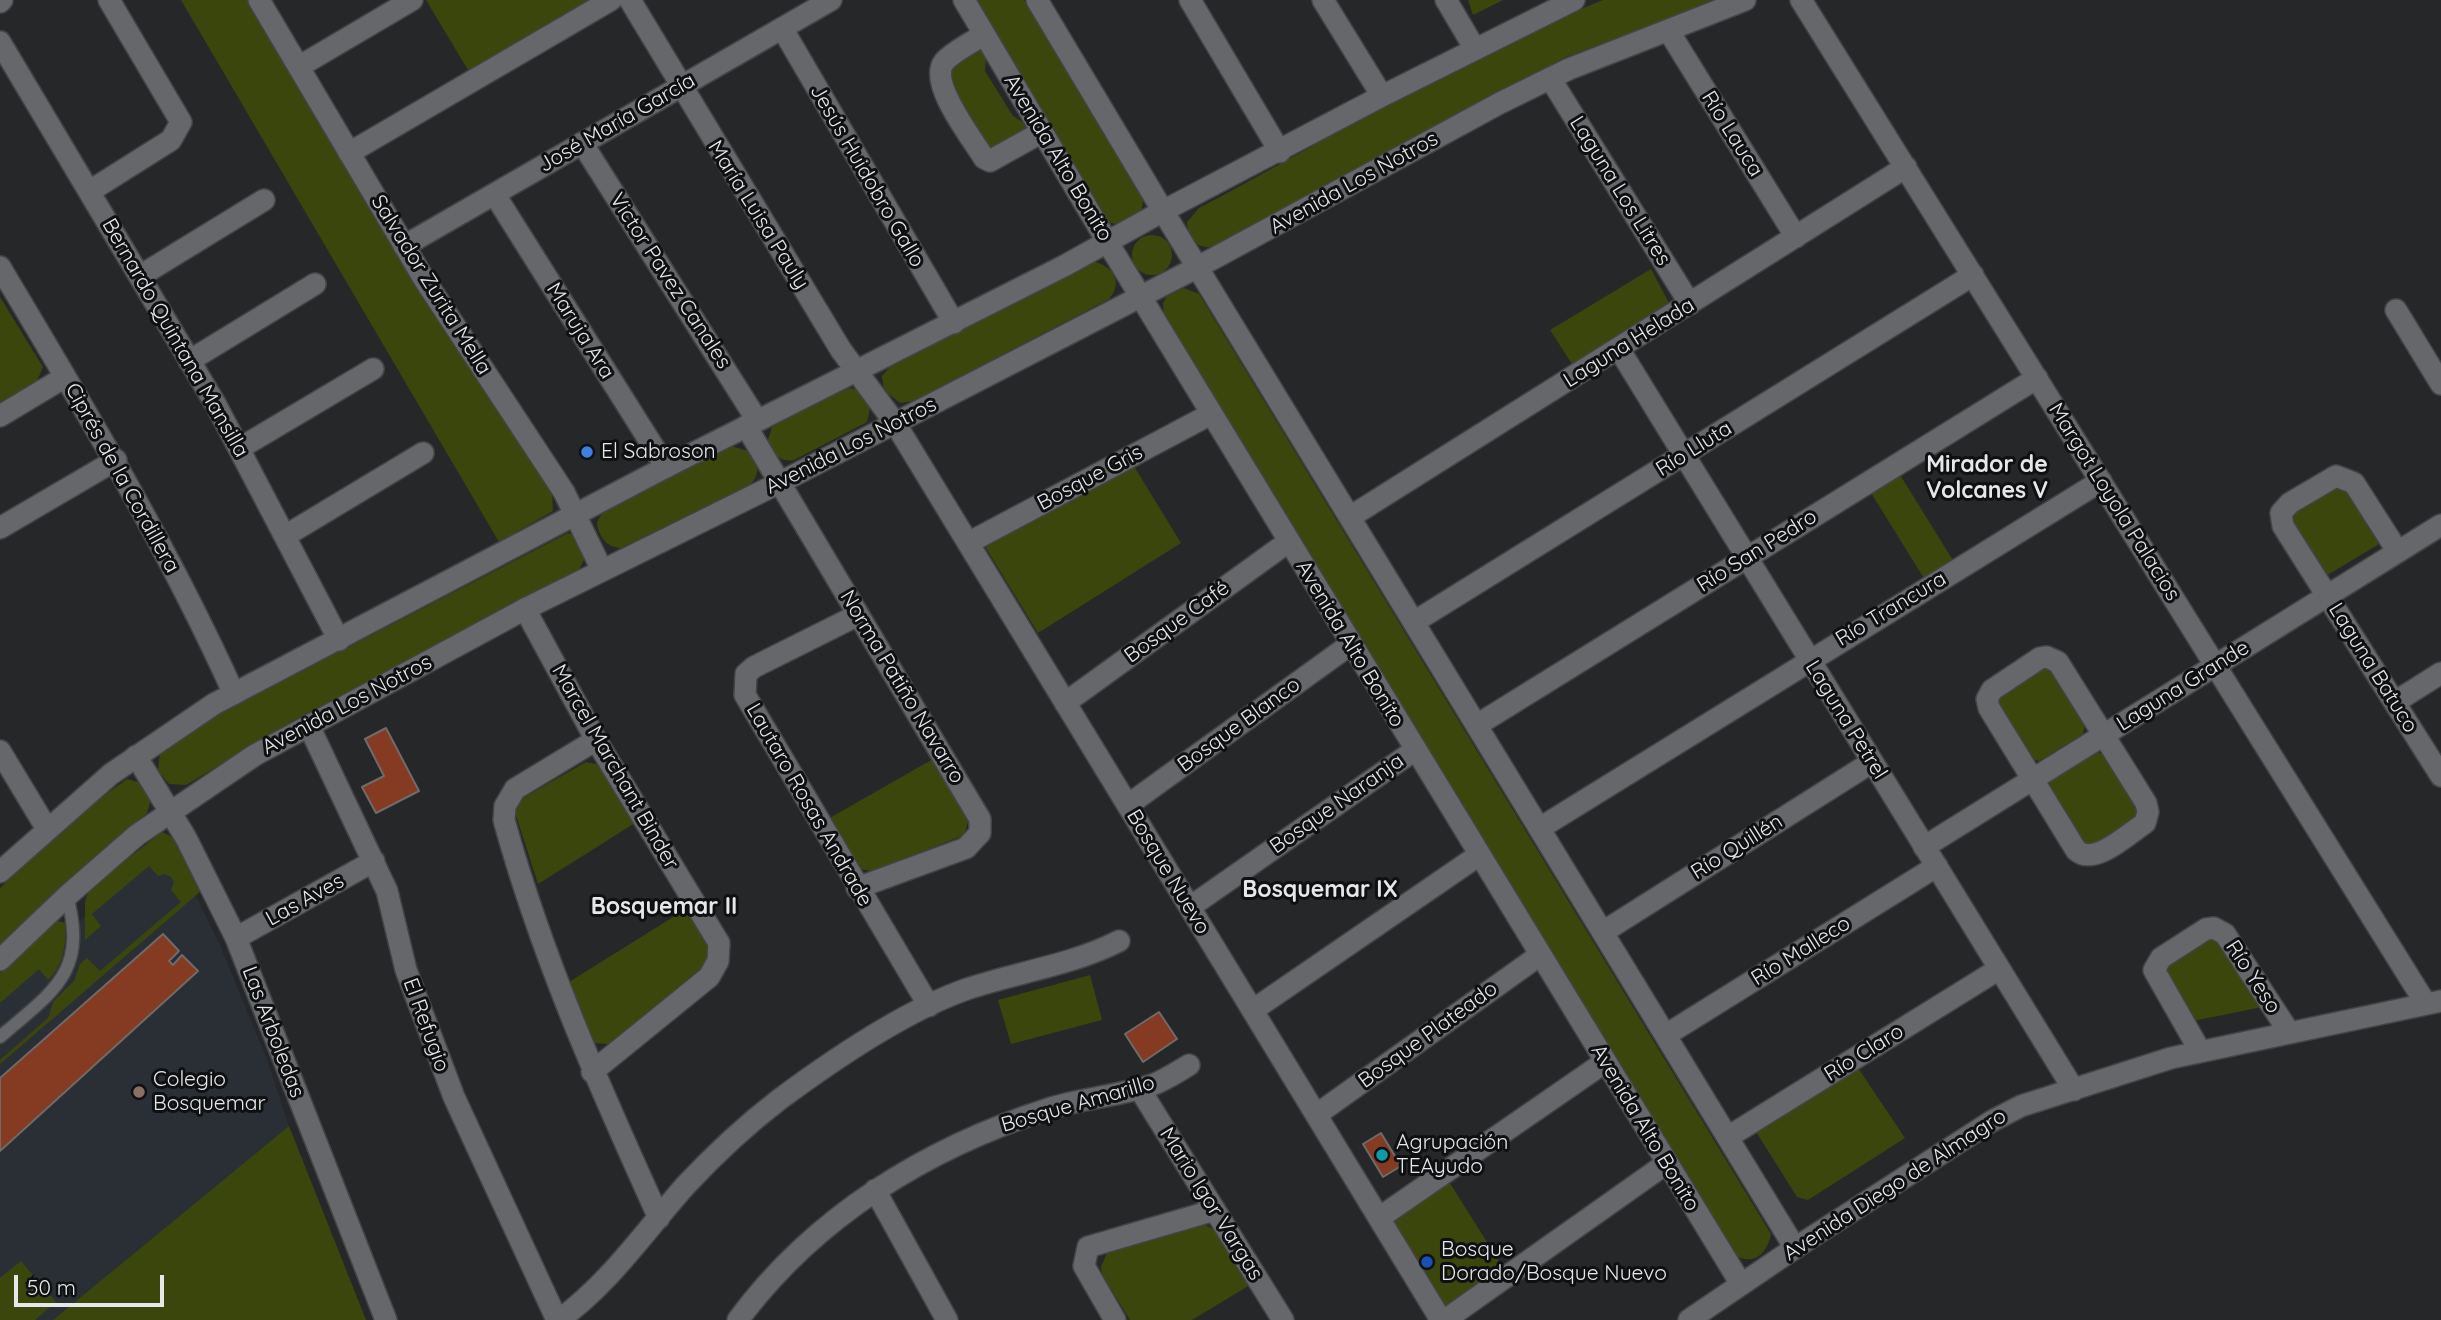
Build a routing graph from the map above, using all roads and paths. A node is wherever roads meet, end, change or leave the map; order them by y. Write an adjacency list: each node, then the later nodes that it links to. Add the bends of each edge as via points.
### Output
1 (109, 0): 29 (street, via 181,122 171,140)
2 (259, 0): 20 (street, Salvador Zurita Mella)
3 (412, 0): 20 (street)
4 (611, 0): 27 (street)
5 (630, 0): 22 (street, María Luisa Pauly)
6 (831, 0): 15 (street, José María García)
7 (964, 0): 17 (street, Avenida Alto Bonito)
8 (1037, 0): 32 (street)
9 (1190, 0): 26 (street)
10 (1324, 0): 23 (street)
11 (1447, 0): 19 (street)
12 (1574, 0): 19 (street)
13 (1745, 0): 16 (street, Avenida Los Notros)
14 (1801, 0): 28 (street, Margot Loyola Palacios)
15 (782, 28): 22 (street, José María García); 44 (street, Jesús Huidobro Gallo)
16 (1668, 30): 21 (street, Avenida Los Notros); 33 (street, Río Lauca)
17 (984, 34): 24 (street, Avenida Alto Bonito); 24 (street, via 946,61 939,74 942,89 990,161)
18 (0, 42): 29 (street, Bernardo Quintana Mansilla)
19 (1475, 50): 23 (street)
20 (300, 66): 27 (street, Salvador Zurita Mella)
21 (1550, 78): 37 (street, Avenida Los Notros); 42 (street, Laguna Los Litres)
22 (679, 86): 25 (street, José María García); 48 (street, María Luisa Pauly)
23 (1382, 96): 26 (street)
24 (1042, 132): 34 (street, Avenida Alto Bonito)
25 (582, 143): 30 (street, José María García); 54 (street, Victor Pavez Canales)
26 (1280, 152): 32 (street)
27 (349, 153): 35 (street, Salvador Zurita Mella)
28 (1906, 167): 33 (street, Laguna Helada); 38 (street, Margot Loyola Palacios)
29 (90, 191): 39 (street, Bernardo Quintana Mansilla)
30 (495, 195): 35 (street, José María García); 60 (street, Maruja Ara)
31 (264, 200): 39 (street)
32 (1163, 211): 34 (street); 37 (street)
33 (1796, 237): 42 (street, Laguna Helada)
34 (1108, 243): 41 (street, Avenida Alto Bonito); 44 (street)
35 (404, 246): 63 (street, Salvador Zurita Mella)
36 (0, 267): 49 (street, Ciprés de la Cordillera)
37 (1198, 267): 41 (street, Avenida Los Notros); 64 (street)
38 (1973, 275): 50 (street, Margot Loyola Palacios); 58 (street, Río Lluta)
39 (140, 276): 46 (street, Bernardo Quintana Mansilla)
40 (315, 284): 46 (street)
41 (1141, 297): 52 (street, Avenida Alto Bonito); 55 (street, Avenida Los Notros)
42 (1690, 304): 45 (street, Laguna Helada)
43 (2396, 310): 51 (street)
44 (954, 323): 48 (street)
45 (1619, 349): 58 (street, Laguna Petrel); 64 (street, Laguna Helada)
46 (189, 361): 56 (street, Bernardo Quintana Mansilla)
47 (373, 369): 56 (street)
48 (857, 371): 54 (street); 55 (street, María Luisa Pauly)
49 (65, 377): 53 (street); 59 (street, Ciprés de la Cordillera)
50 (2037, 378): 61 (street, Margot Loyola Palacios); 71 (street, Río San Pedro)
51 (2441, 384)
52 (1211, 414): 68 (street, Avenida Alto Bonito); 69 (street, Bosque Gris)
53 (0, 416)
54 (751, 423): 60 (street); 62 (street, Norma Patiño Navarro)
55 (895, 424): 62 (street, Avenida Los Notros); 69 (street, Bosque Nuevo)
56 (240, 448): 67 (street, Bernardo Quintana Mansilla)
57 (423, 453): 67 (street)
58 (1684, 455): 71 (street, Laguna Petrel); 76 (street, Río Lluta)
59 (116, 460): 66 (street); 82 (street, Ciprés de la Cordillera)
60 (666, 467): 63 (street)
61 (2101, 481): 79 (street, Río Trancura); 80 (street, Margot Loyola Palacios)
62 (779, 483): 72 (street, Avenida Los Notros); 75 (street, Norma Patiño Navarro)
63 (575, 514): 72 (street, Salvador Zurita Mella); 77 (street)
64 (1350, 517): 76 (street)
65 (2441, 525): 70 (street, Laguna Grande)
66 (0, 528)
67 (285, 536): 77 (street, Bernardo Quintana Mansilla)
68 (1288, 541): 78 (street, Avenida Alto Bonito); 84 (street, Bosque Café)
69 (968, 542): 84 (street, Bosque Nuevo)
70 (2398, 552): 73 (street, Laguna Grande); 73 (street, Laguna Batuco, via 2349,479 2336,476 2290,503 2281,513 2283,526)
71 (1747, 558): 79 (street, Laguna Petrel); 85 (street, Río San Pedro)
72 (602, 570): 74 (street, Avenida Los Notros)
73 (2328, 595): 80 (street, Laguna Grande); 83 (street, Laguna Batuco)
74 (525, 609): 86 (street, Avenida Los Notros); 88 (street, Marcel Marchant Binder)
75 (858, 615): 104 (street, Lautaro Rosas Andrade, via 754,667 746,674 744,686 748,703); 104 (street, Norma Patiño Navarro, via 978,812 981,826 977,839 967,848)
76 (1414, 622): 85 (street)
77 (340, 639): 82 (street)
78 (1351, 645): 89 (street, Avenida Alto Bonito); 95 (street, Bosque Blanco)
79 (1809, 659): 92 (street, Laguna Petrel); 97 (street, Río Trancura)
80 (2215, 665): 87 (street, Laguna Grande); 113 (street, Margot Loyola Palacios)
81 (2441, 673): 83 (street)
82 (234, 694): 91 (street)
83 (2395, 702): 93 (street, Laguna Batuco)
84 (1065, 703): 95 (street, Bosque Nuevo)
85 (1477, 725): 97 (street)
86 (309, 726): 96 (street, Avenida Los Notros); 101 (street, El Refugio)
87 (2104, 735): 94 (street, Laguna Grande); 94 (street, via 2148,812 2145,823 2093,856 2076,850); 94 (street, via 2058,662 2040,658 1992,690 1987,699)
88 (596, 740): 122 (street, via 515,789 504,813 547,952); 122 (street, Marcel Marchant Binder, via 716,936 719,951 709,977)
89 (1415, 750): 100 (street, Avenida Alto Bonito); 106 (street, Bosque Naranja)
90 (0, 751): 98 (street)
91 (136, 756): 96 (street, Las Arboledas); 98 (street)
92 (1872, 762): 99 (street, Laguna Petrel); 107 (street, Río Quillén)
93 (2441, 776)
94 (2033, 780): 99 (street, Laguna Grande)
95 (1128, 806): 106 (street, Bosque Nuevo)
96 (170, 810): 105 (street, Avenida Los Notros); 108 (street, Las Arboledas)
97 (1540, 828): 107 (street)
98 (47, 829): 103 (street)
99 (1924, 846): 102 (street, Laguna Petrel)
100 (1479, 855): 110 (street, Avenida Alto Bonito); 115 (street)
101 (374, 861): 108 (street, Las Aves); 136 (street, El Refugio, via 430,1040 504,1211)
102 (1937, 866): 112 (street, Laguna Petrel); 117 (street, Río Malleco)
103 (0, 872)
104 (858, 888): 114 (street, Lautaro Rosas Andrade)
105 (66, 896): 111 (street, Avenida Los Notros); 118 (lane, via 74,921 71,961 54,989)
106 (1190, 907): 115 (street, Bosque Nuevo)
107 (1603, 932): 117 (street)
108 (236, 938): 135 (street, Las Arboledas)
109 (1119, 941): 114 (street, via 1086,956 988,983)
110 (1540, 955): 120 (street, Avenida Alto Bonito); 125 (street, Bosque Plateado)
111 (0, 960)
112 (2000, 969): 124 (street, Laguna Petrel); 126 (street, Río Claro)
113 (2433, 1003): 116 (street, Avenida Diego de Almagro)
114 (929, 1006): 130 (street, via 819,1072 766,1110 715,1156)
115 (1253, 1010): 125 (street, Bosque Nuevo)
116 (2289, 1032): 119 (street, Avenida Diego de Almagro); 119 (street, Río Yeso, via 2225,934 2206,929 2161,958 2154,970)
117 (1666, 1035): 126 (street)
118 (0, 1037)
119 (2200, 1051): 124 (street, Avenida Diego de Almagro)
120 (1605, 1062): 127 (street, Avenida Alto Bonito); 131 (street)
121 (1189, 1065): 123 (street, Bosque Amarillo)
122 (592, 1072): 130 (street)
123 (1139, 1088): 128 (street, Bosque Amarillo, via 1058,1106 999,1126); 129 (street, Mario Igor Vargas)
124 (2074, 1090): 132 (street, Avenida Diego de Almagro, via 1999,1117)
125 (1316, 1115): 131 (street, Bosque Nuevo)
126 (1728, 1137): 132 (street)
127 (1667, 1163): 133 (street, Avenida Alto Bonito); 140 (street)
128 (875, 1190): 134 (street); 137 (street, Bosque Amarillo, via 802,1248)
129 (1215, 1210): 138 (street, via 1087,1247 1084,1266); 139 (street, Mario Igor Vargas)
130 (659, 1218): 136 (street, via 602,1286)
131 (1379, 1218): 140 (street, Bosque Nuevo)
132 (1795, 1248): 133 (street, Avenida Diego de Almagro)
133 (1741, 1284): 141 (street, Avenida Diego de Almagro)
134 (943, 1319)
135 (386, 1320)
136 (558, 1320)
137 (738, 1320)
138 (1115, 1320)
139 (1283, 1320)
140 (1443, 1320)
141 (1689, 1320)

